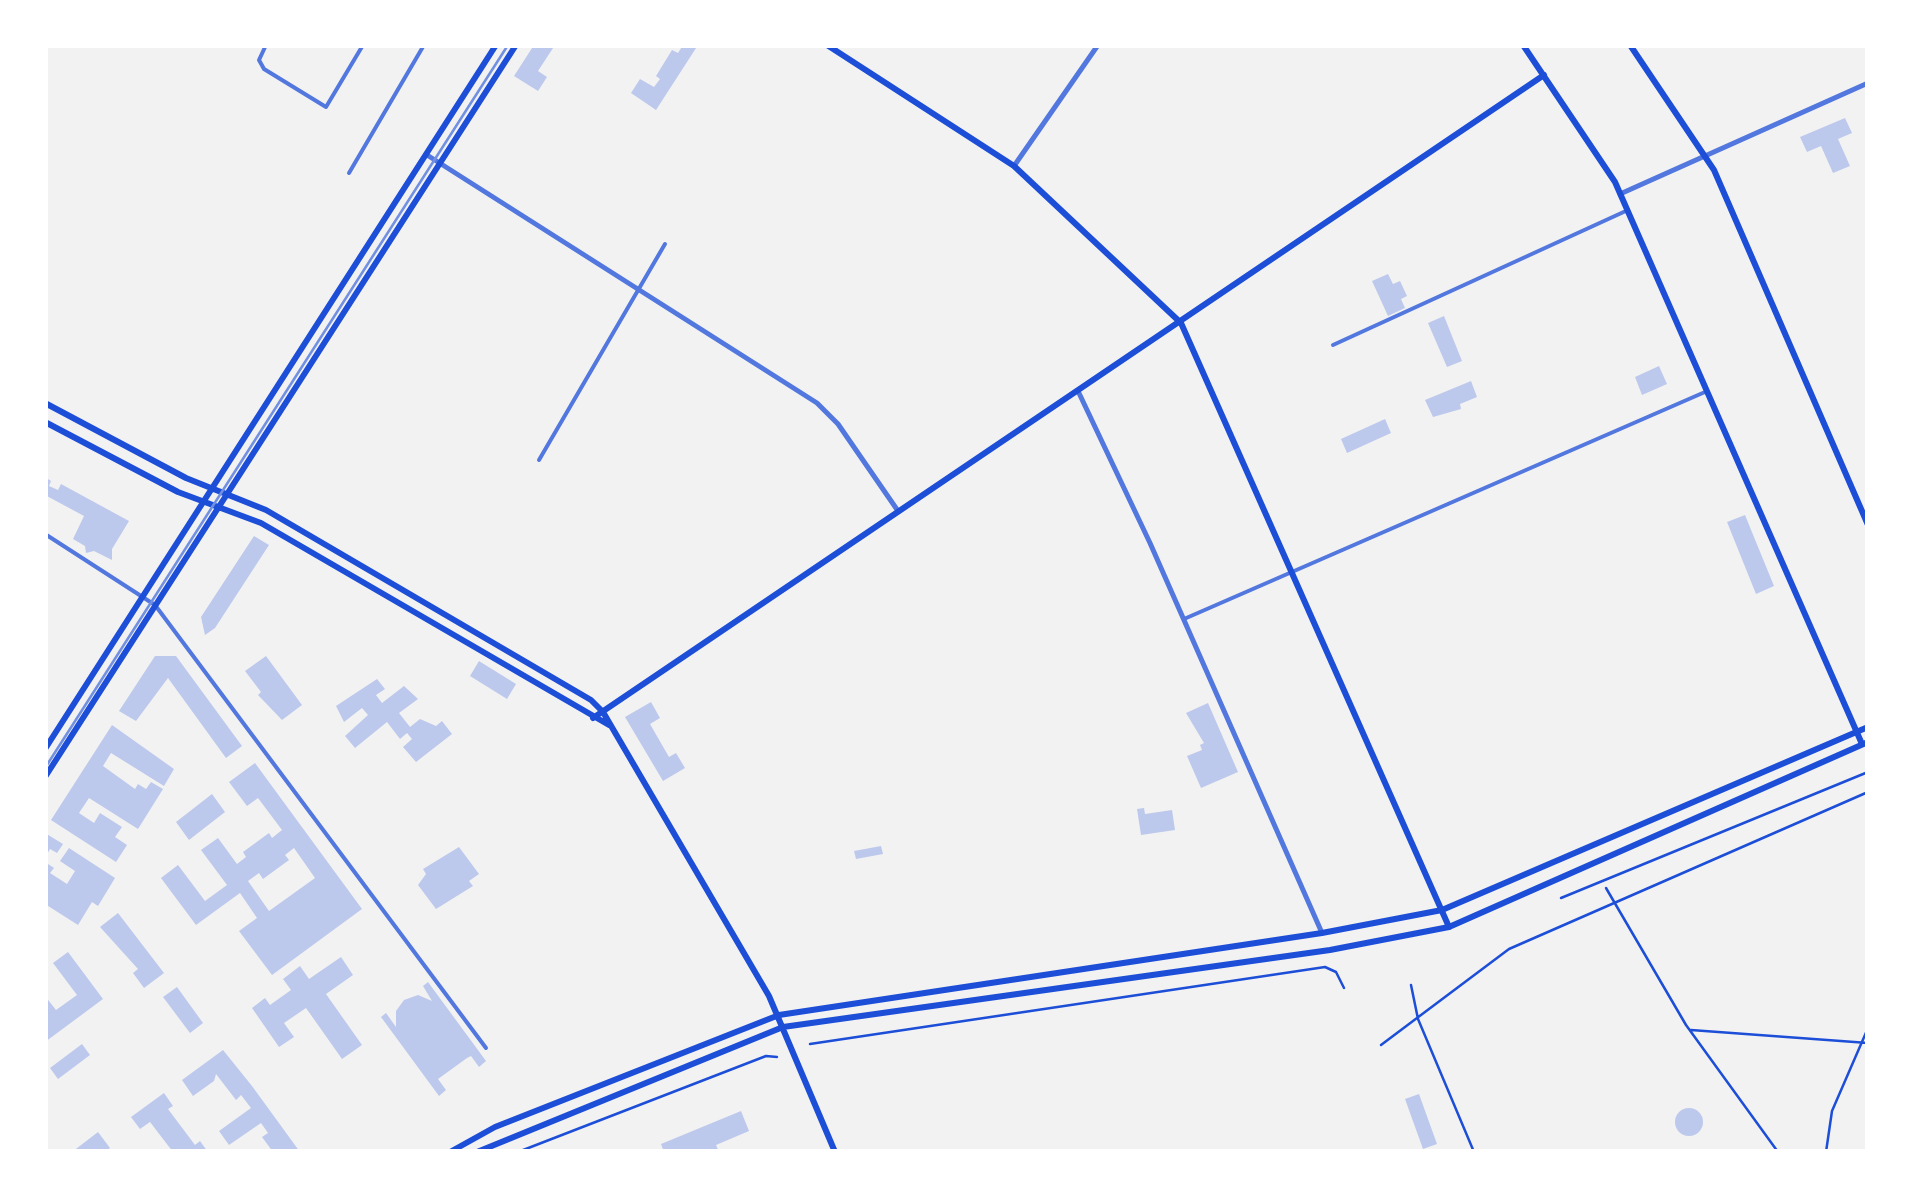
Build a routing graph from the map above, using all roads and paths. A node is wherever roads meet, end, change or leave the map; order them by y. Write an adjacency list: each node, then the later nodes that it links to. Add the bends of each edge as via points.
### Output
1 (266, 45): 2 (street, via 259,60 264,69 326,106)
2 (363, 45)
3 (424, 45): 16 (street)
4 (496, 45): 12 (main road)
5 (516, 45): 14 (main road)
6 (826, 45): 15 (main road)
7 (1098, 45): 15 (street)
8 (1523, 45): 10 (main road)
9 (1630, 45): 13 (main road)
10 (1544, 76): 17 (main road); 21 (main road)
11 (1868, 83): 13 (street)
12 (427, 155): 14 (street); 28 (main road)
13 (1703, 156): 17 (street); 33 (main road)
14 (440, 164): 20 (street); 29 (main road)
15 (1014, 166): 21 (main road)
16 (349, 173)
17 (1620, 194): 18 (main road)
18 (1628, 210): 22 (street); 24 (main road)
19 (665, 244): 20 (street)
20 (640, 292): 27 (street); 32 (street, via 818,404)
21 (1180, 323): 23 (main road); 35 (main road)
22 (1334, 345)
23 (1078, 391): 32 (main road); 38 (street)
24 (1705, 392): 35 (street); 43 (main road)
25 (45, 404): 28 (main road)
26 (45, 422): 30 (main road)
27 (539, 460)
28 (213, 488): 29 (main road); 30 (main road)
29 (230, 494): 31 (main road); 39 (main road, via 530,661)
30 (204, 501): 31 (main road); 36 (main road)
31 (221, 507): 37 (main road); 40 (main road, via 261,523)
32 (898, 511): 39 (main road)
33 (1868, 525)
34 (45, 534): 36 (street)
35 (1293, 571): 38 (street); 52 (main road)
36 (142, 596): 37 (street); 45 (main road)
37 (155, 605): 47 (main road); 65 (street)
38 (1184, 619): 54 (street)
39 (603, 712): 40 (main road); 41 (main road)
40 (593, 718): 41 (main road)
41 (610, 726): 57 (main road)
42 (1868, 727): 43 (main road)
43 (1855, 733): 44 (main road); 52 (main road)
44 (1865, 743): 53 (main road)
45 (45, 749)
46 (1868, 772): 50 (path)
47 (45, 777)
48 (1868, 792): 51 (path)
49 (1606, 888): 51 (path)
50 (1561, 898)
51 (1612, 901): 58 (path, via 1510,949); 61 (path)
52 (1442, 910): 53 (main road); 54 (main road)
53 (1449, 927): 59 (main road, via 1330,950)
54 (1322, 933): 57 (main road)
55 (1412, 985): 58 (path)
56 (1344, 988): 63 (path, via 1326,967)
57 (779, 1015): 59 (main road); 67 (main road, via 495,1127)
58 (1418, 1019): 64 (path); 71 (path)
59 (783, 1027): 68 (main road); 70 (main road)
60 (1868, 1028): 62 (path)
61 (1690, 1030): 62 (path); 72 (path)
62 (1865, 1042): 73 (path, via 1832,1111)
63 (810, 1044)
64 (1381, 1045)
65 (486, 1048)
66 (777, 1057): 69 (path)
67 (450, 1152)
68 (477, 1152)
69 (518, 1152)
70 (835, 1152)
71 (1474, 1152)
72 (1778, 1152)
73 (1826, 1152)

